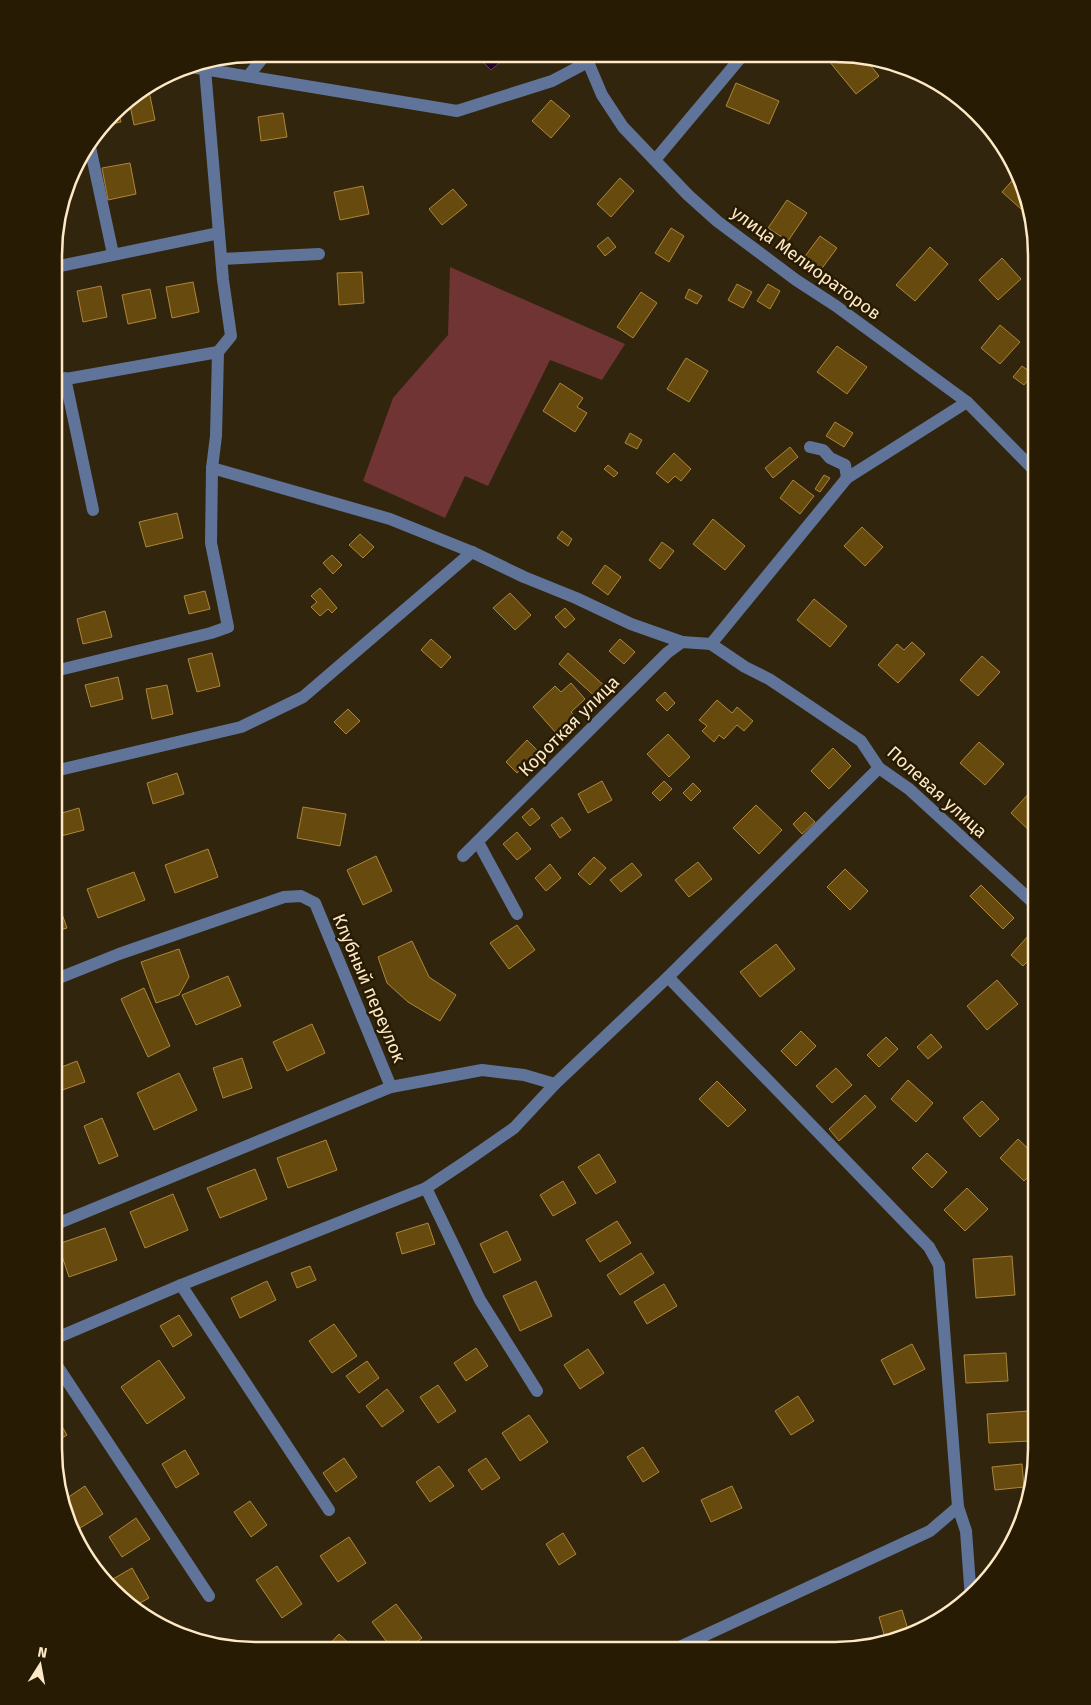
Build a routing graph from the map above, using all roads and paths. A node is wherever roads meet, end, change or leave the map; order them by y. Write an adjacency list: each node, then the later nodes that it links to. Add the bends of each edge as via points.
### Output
1 (259, 62): 6 (street)
2 (582, 62): 6 (street, via 552,81 456,111)
3 (590, 62): 8 (street, улица Мелиораторов, via 602,95 623,127)
4 (737, 62): 8 (street)
5 (205, 69): 6 (street); 9 (street)
6 (248, 75)
7 (91, 154): 10 (street)
8 (655, 160): 17 (street, улица Мелиораторов, via 717,221)
9 (219, 233): 10 (street); 12 (street)
10 (113, 254): 13 (street)
11 (319, 254): 12 (street)
12 (222, 260): 14 (street, via 231,336)
13 (62, 265)
14 (218, 352): 15 (street); 20 (street)
15 (62, 380)
16 (62, 388): 22 (street)
17 (967, 402): 19 (street, улица Мелиораторов); 21 (street)
18 (810, 447): 21 (street, via 823,450 830,458 845,465)
19 (1028, 464)
20 (212, 468): 23 (street, via 390,519); 26 (street, via 211,543 228,627 211,634)
21 (847, 478): 25 (street)
22 (93, 510)
23 (472, 552): 24 (street, via 631,624); 28 (street, via 303,697 241,727)
24 (682, 642): 25 (street); 29 (street, Короткая улица, via 667,653)
25 (710, 644): 27 (street, Полевая улица, via 769,679 860,741)
26 (62, 669)
27 (879, 768): 31 (street, Полевая улица, via 909,789); 34 (street)
28 (62, 769)
29 (478, 842): 30 (street, Короткая улица); 32 (street)
30 (463, 856)
31 (1028, 898)
32 (517, 914)
33 (62, 977): 36 (street, Клубный переулок, via 284,897 301,896 315,903)
34 (668, 977): 35 (street); 43 (street, via 929,1247 939,1265)
35 (555, 1084): 36 (street, via 524,1075 482,1070); 37 (street, via 514,1128)
36 (391, 1086): 38 (street)
37 (426, 1188): 39 (street); 42 (street, via 480,1300)
38 (62, 1222)
39 (181, 1285): 40 (street); 44 (street)
40 (62, 1336)
41 (62, 1373): 46 (street)
42 (537, 1391)
43 (958, 1507): 45 (street, via 966,1531); 47 (street, via 930,1531)
44 (329, 1510)
45 (969, 1589)
46 (209, 1596)
47 (690, 1642)

